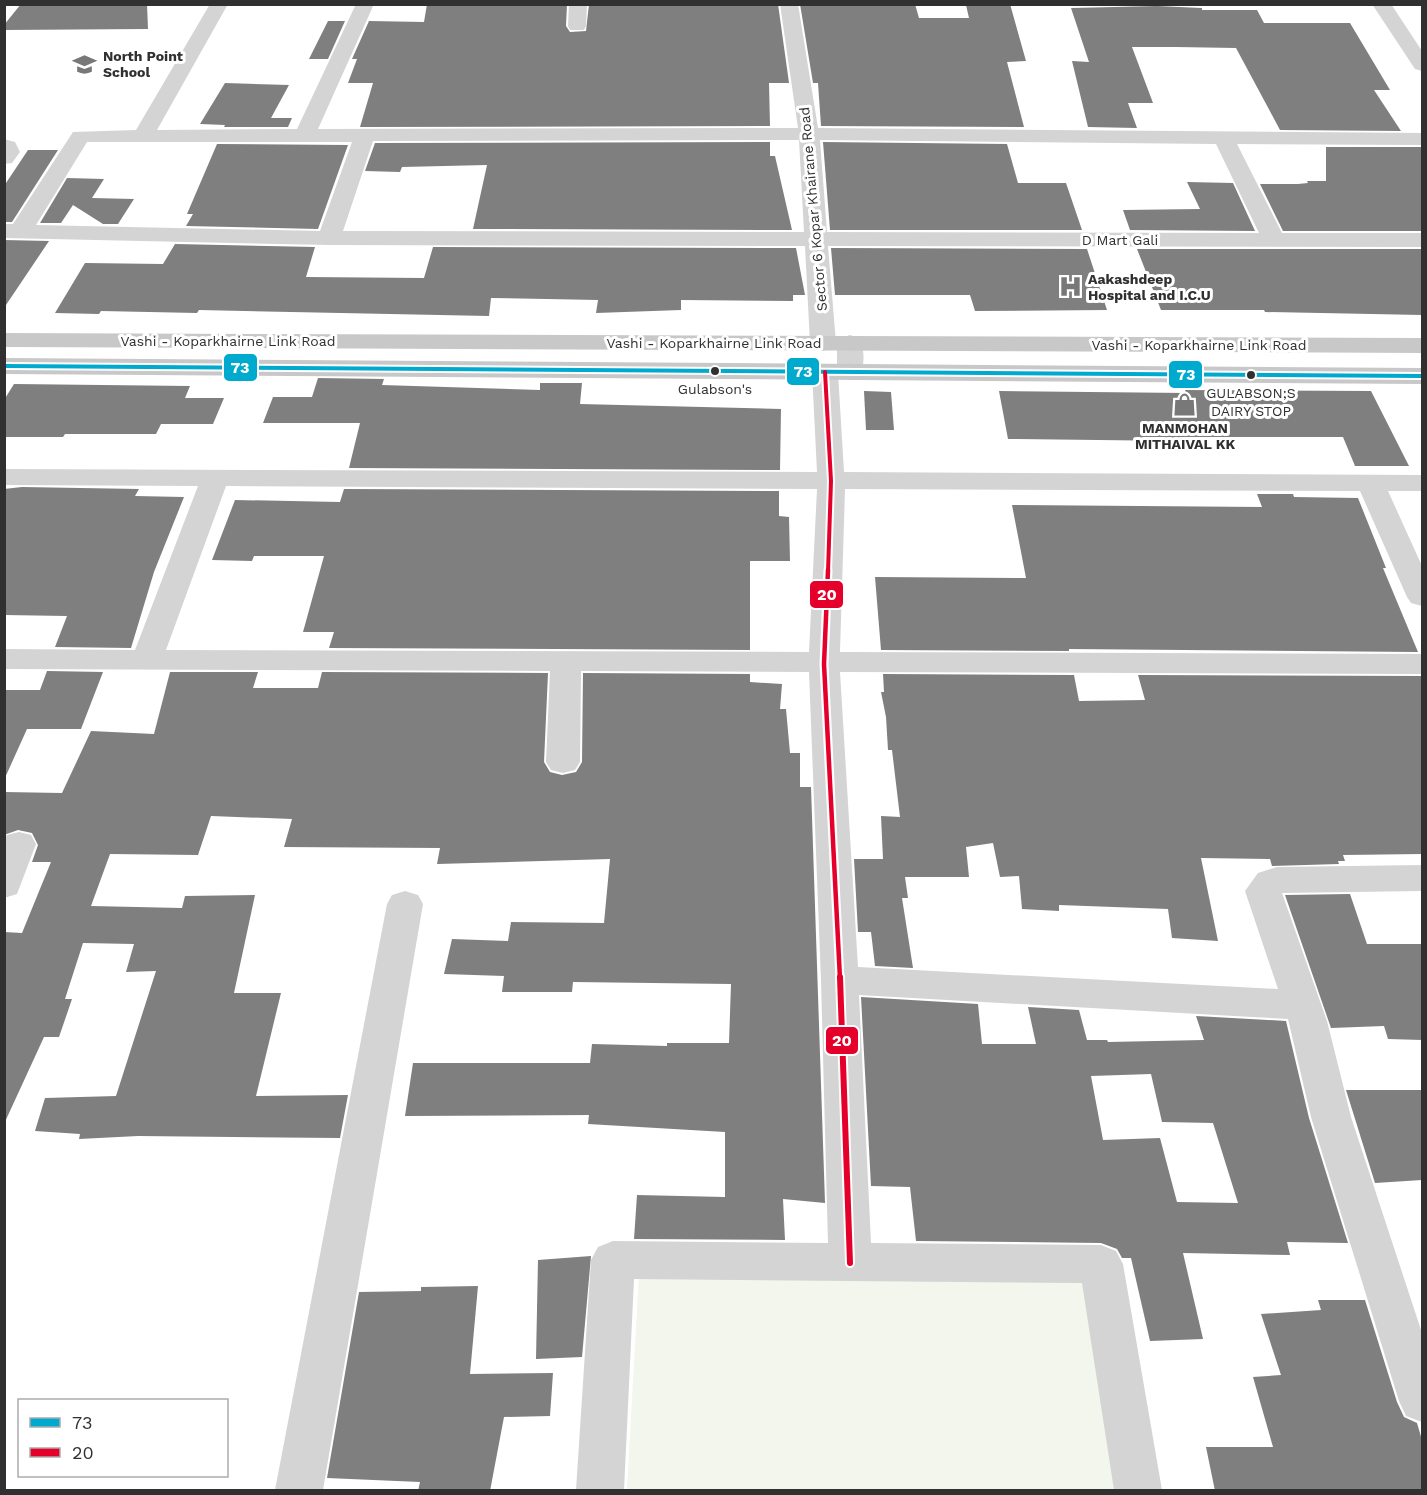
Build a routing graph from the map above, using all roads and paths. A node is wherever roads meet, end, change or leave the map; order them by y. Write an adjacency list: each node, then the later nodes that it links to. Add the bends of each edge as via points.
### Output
1 (219, 4): 9 (street)
2 (365, 4): 10 (street)
3 (578, 4): 6 (street)
4 (789, 4): 8 (street, Sector 6 Kopar Khairane Road)
5 (1381, 4): 7 (street)
6 (577, 26)
7 (1422, 65)
8 (809, 134): 11 (street); 12 (street); 18 (street, Sector 6 Kopar Khairane Road)
9 (143, 136): 10 (street); 16 (street, via 80,136)
10 (304, 136): 11 (street)
11 (364, 136): 17 (street)
12 (1224, 139): 13 (street); 19 (street)
13 (1422, 139)
14 (4, 146): 15 (street, via 8,146 9,152)
15 (4, 158)
16 (13, 231): 17 (street, D Mart Gali)
17 (329, 238): 18 (street, D Mart Gali)
18 (817, 239): 19 (street, D Mart Gali); 24 (street, Sector 6 Kopar Khairane Road)
19 (1274, 240): 20 (street, D Mart Gali)
20 (1422, 240)
21 (4, 340): 24 (main road, Vashi - Koparkhairne Link Road)
22 (850, 343): 23 (main road, Vashi - Koparkhairne Link Road); 24 (street)
23 (1422, 346)
24 (822, 360): 25 (main road, Vashi - Koparkhairne Link Road); 26 (main road, Vashi - Koparkhairne Link Road); 29 (street)
25 (4, 366)
26 (1422, 376)
27 (4, 477): 28 (street)
28 (215, 478): 29 (street); 33 (street)
29 (831, 481): 30 (street); 36 (street)
30 (1370, 483): 31 (street); 32 (street)
31 (1422, 483)
32 (1422, 597)
33 (147, 658): 34 (street); 35 (street)
34 (4, 659)
35 (566, 660): 36 (street); 38 (street)
36 (825, 664): 37 (street); 43 (street)
37 (1422, 664)
38 (563, 762)
39 (20, 843): 41 (street)
40 (1422, 878): 44 (street, via 1271,882 1263,891)
41 (4, 885)
42 (405, 904): 47 (street)
43 (840, 980): 44 (street); 45 (street)
44 (1301, 1005): 46 (street, via 1338,1139)
45 (850, 1263): 48 (street, via 613,1260); 49 (street, via 1101,1264)
46 (1422, 1401)
47 (298, 1491)
48 (600, 1491)
49 (1138, 1491)

